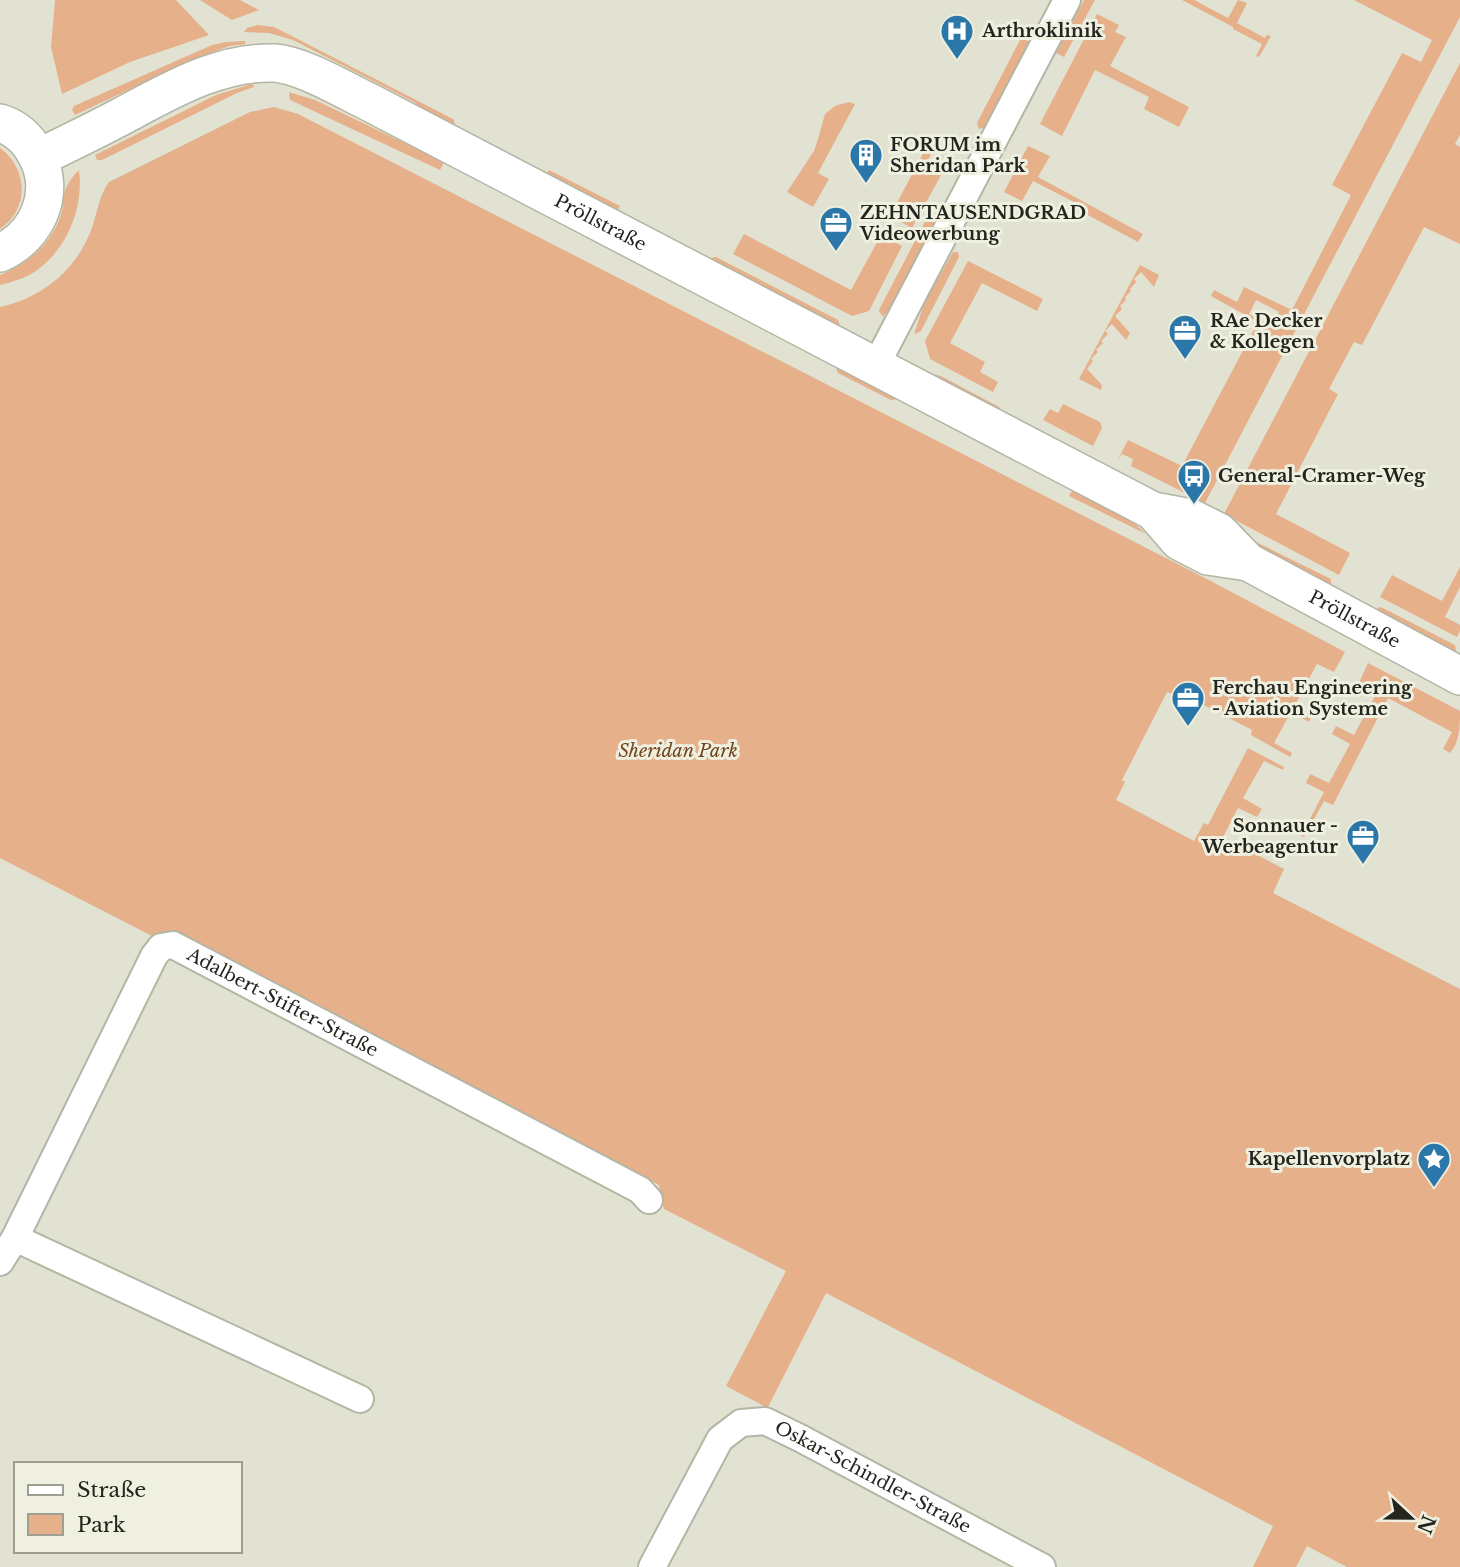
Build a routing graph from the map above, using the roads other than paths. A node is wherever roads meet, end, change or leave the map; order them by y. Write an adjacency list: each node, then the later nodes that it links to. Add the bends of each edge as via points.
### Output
1 (1067, 0): 5 (street)
2 (0, 122): 3 (street, via 24,138)
3 (38, 158): 4 (street, via 45,188 37,219 28,233); 5 (street, Pröllstraße, via 182,84 229,67 276,63 369,102)
4 (0, 253)
5 (875, 367): 6 (street, Pröllstraße, via 1153,511 1191,518 1219,532 1248,562)
6 (1460, 676)
7 (649, 1200): 8 (street, Adalbert-Stifter-Straße, via 640,1190 173,945 161,947 154,956)
8 (15, 1238): 9 (street, Adalbert-Stifter-Straße); 10 (street)
9 (0, 1262)
10 (360, 1399)
11 (652, 1567): 12 (street, Oskar-Schindler-Straße, via 720,1439 741,1423 765,1421)
12 (1042, 1567)

